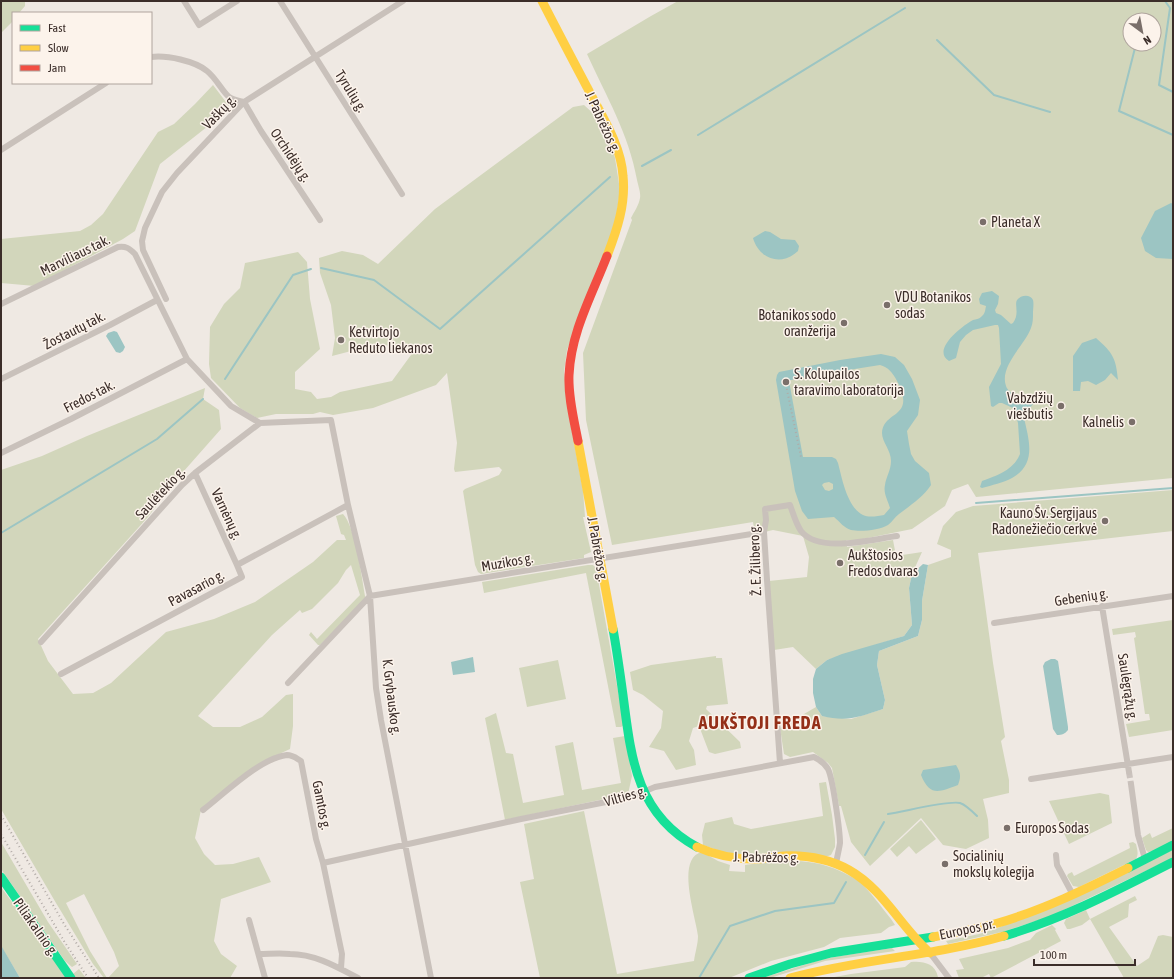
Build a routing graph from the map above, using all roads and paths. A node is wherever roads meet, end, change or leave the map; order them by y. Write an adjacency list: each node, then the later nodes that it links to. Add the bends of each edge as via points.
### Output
1 (184, 1): 2 (street, via 199,25)
2 (237, 1)
3 (280, 1): 7 (street, Tyrulių g.)
4 (403, 1): 7 (street, Vaškų g.)
5 (542, 1): 24 (street, J. Pabrėžos g., via 619,153 624,177 622,216 576,334 568,379)
6 (152, 57): 9 (street, via 174,58 200,67 207,71 230,97)
7 (315, 57): 9 (street, Vaškų g.); 11 (street, Tyrulių g.)
8 (104, 84): 10 (street)
9 (244, 102): 12 (street, Orchidėjų g.); 13 (street, Vaškų g., via 162,192 145,228 142,250)
10 (1, 150)
11 (402, 194)
12 (320, 220)
13 (166, 299)
14 (157, 300): 15 (street, Marviliaus tak., via 135,254 126,246 118,247); 16 (street); 17 (street, Žostautų tak.)
15 (1, 304)
16 (187, 359): 18 (street, via 231,406); 19 (street, Fredos tak.)
17 (1, 380)
18 (260, 423): 20 (street, Saulėtekio g.); 21 (street, K. Grybausko g., via 331,420)
19 (1, 453)
20 (195, 473): 25 (street, Varnėnų g.); 30 (street, Saulėtekio g.)
21 (348, 505): 25 (street, Pavasario g.); 26 (street, K. Grybausko g.)
22 (764, 532): 23 (street, Ž. E. Žilibero g., via 765,510 790,505 802,531 823,542 848,544); 24 (street, Muzikos g.); 34 (street, Ž. E. Žilibero g.)
23 (897, 536)
24 (599, 558): 26 (street, Muzikos g.); 39 (street, J. Pabrėžos g., via 620,668 633,757)
25 (237, 565): 31 (street, Pavasario g., via 242,577)
26 (370, 596): 32 (street); 42 (street, K. Grybausko g., via 376,688)
27 (1173, 596): 28 (street, Gebenių g.)
28 (1102, 606): 29 (street, Gebenių g.); 35 (street, Saulėgrąžų g.)
29 (994, 624)
30 (41, 642)
31 (61, 674)
32 (288, 683)
33 (1173, 757): 35 (street)
34 (780, 763): 39 (street, Vilties g., via 655,787); 47 (street, Vilties g., via 814,757 829,771 840,832)
35 (1128, 764): 36 (street, Saulėgrąžų g.); 37 (street)
36 (1128, 772)
37 (1031, 779)
38 (1131, 784): 44 (street, via 1138,835)
39 (644, 792): 42 (street, Vilties g.); 47 (street, J. Pabrėžos g., via 667,824 695,845 721,855 739,859 794,856)
40 (203, 810): 46 (street, Gamtos g., via 266,762 286,755 293,756 301,761)
41 (1173, 845): 44 (street, Europos pr.)
42 (406, 846): 46 (street, Vilties g.); 58 (street, K. Grybausko g.)
43 (1056, 855): 49 (street, via 1057,865)
44 (1145, 859): 49 (street, Europos pr.)
45 (1173, 862): 52 (street, Europos pr., via 1056,918 990,940)
46 (323, 863): 54 (street, Gamtos g., via 342,954)
47 (836, 864): 51 (street, J. Pabrėžos g., via 866,880)
48 (1, 877): 55 (street, Piliakalnio g.)
49 (1073, 894): 51 (street, Europos pr., via 997,923)
50 (249, 920): 53 (street)
51 (916, 940): 52 (street); 59 (street, Europos pr., via 831,953)
52 (930, 953): 60 (street, Europos pr., via 827,968); 61 (street)
53 (259, 954): 54 (street, via 292,954 319,959); 56 (street)
54 (341, 968): 57 (street)
55 (71, 978)
56 (265, 978)
57 (358, 978)
58 (431, 978)
59 (749, 978)
60 (790, 978)
61 (949, 978)

